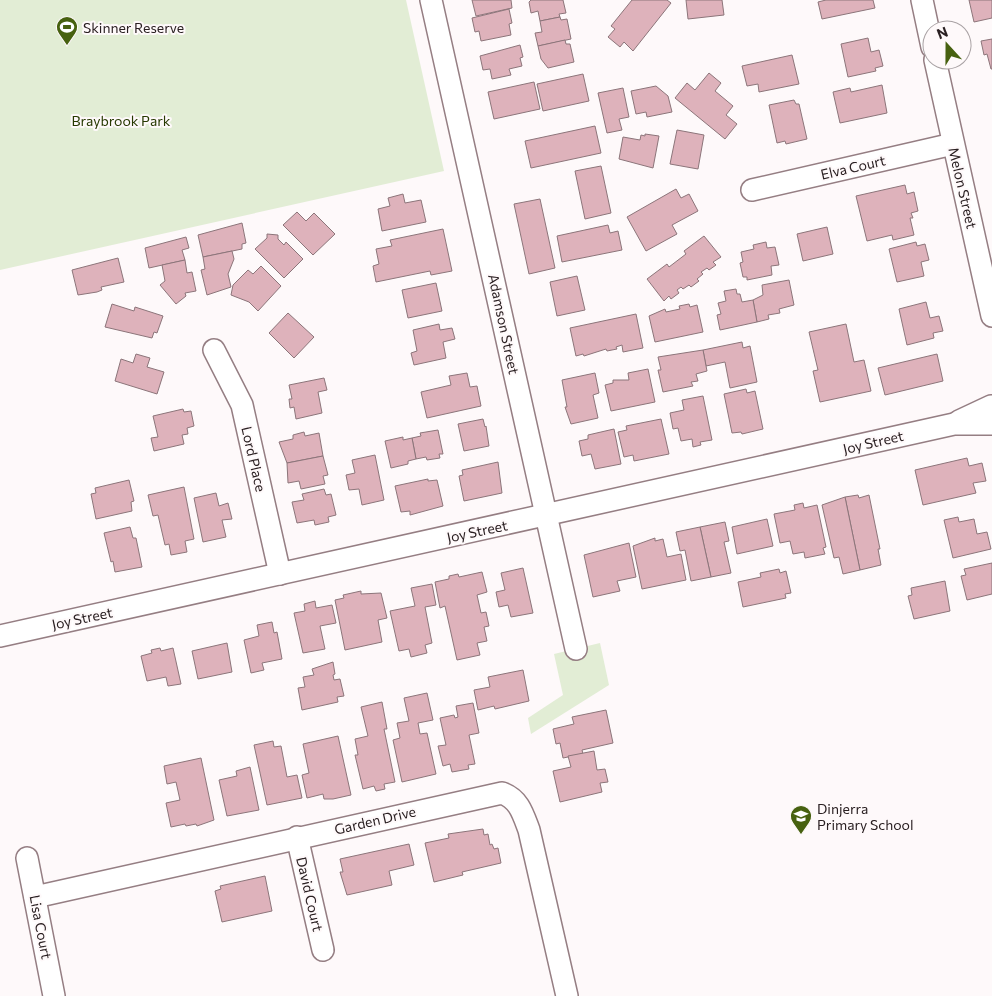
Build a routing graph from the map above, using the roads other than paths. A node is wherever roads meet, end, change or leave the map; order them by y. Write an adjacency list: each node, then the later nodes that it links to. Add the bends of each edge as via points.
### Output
1 (431, 0): 10 (street, Adamson Street)
2 (922, 0): 3 (street)
3 (926, 20)
4 (937, 70): 5 (street, Melon Street)
5 (953, 144): 6 (street, Elva Court); 7 (street, Melon Street)
6 (752, 190)
7 (992, 316)
8 (214, 350): 11 (street, Lord Place, via 242,405)
9 (992, 413): 10 (street, Joy Street)
10 (546, 516): 11 (street, Joy Street); 13 (street, Adamson Street)
11 (280, 574): 12 (street, Joy Street)
12 (0, 636)
13 (576, 649)
14 (297, 837): 16 (street, Garden Drive); 17 (street, David Court); 19 (street, Garden Drive, via 490,794 510,796 518,804 529,830)
15 (27, 858): 16 (street, Lisa Court)
16 (36, 897): 18 (street, Lisa Court)
17 (323, 950)
18 (54, 996)
19 (567, 996)

